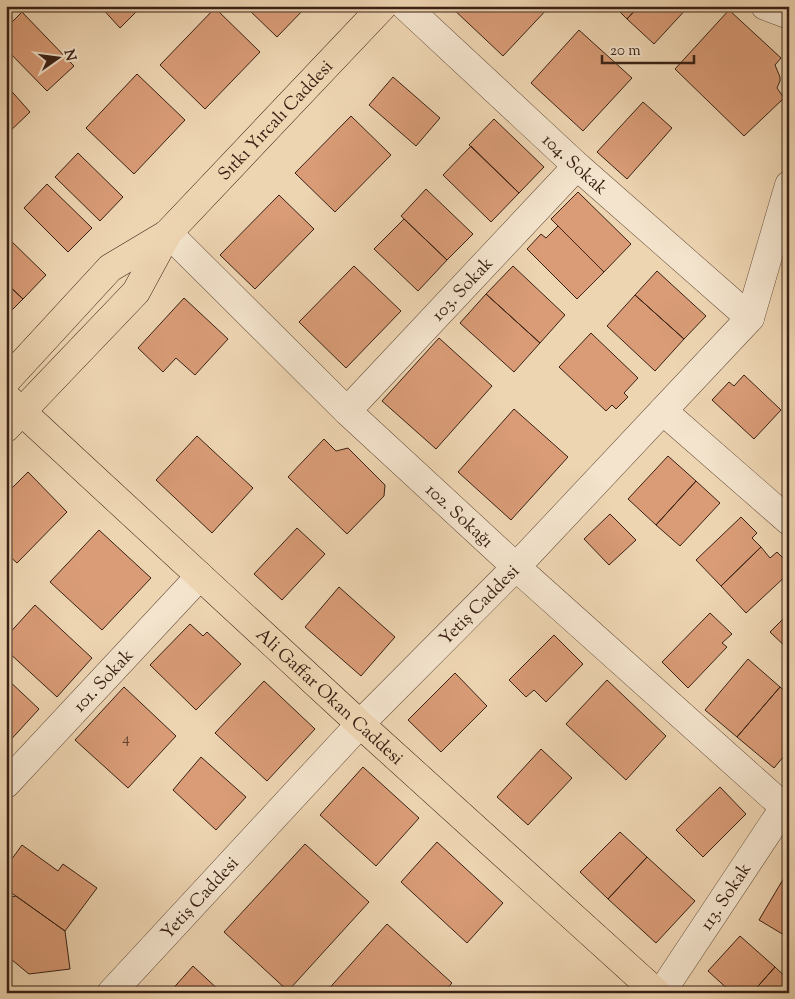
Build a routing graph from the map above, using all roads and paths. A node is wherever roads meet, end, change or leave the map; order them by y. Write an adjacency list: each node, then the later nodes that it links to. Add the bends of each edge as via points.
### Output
1 (382, 6): 7 (main road, Sıtkı Yırcalı Caddesi)
2 (405, 6): 5 (street, 104. Sokak)
3 (765, 6): 4 (street)
4 (789, 15)
5 (577, 166): 9 (street, 104. Sokak); 13 (street, 103. Sokak)
6 (789, 185): 8 (street, Yetiş Caddesi)
7 (168, 233): 10 (main road, Sıtkı Yırcalı Caddesi, via 110,268); 12 (main road, Sıtkı Yırcalı Caddesi, via 136,292); 13 (street, 102. Sokağı)
8 (779, 252): 9 (street, Yetiş Caddesi)
9 (750, 318): 11 (street, Yetiş Caddesi)
10 (6, 382)
11 (663, 411): 14 (street); 15 (street, Yetiş Caddesi)
12 (11, 412): 16 (main road, Ali Gaffar Okan Caddesi)
13 (347, 412): 15 (street, 102. Sokağı)
14 (789, 521)
15 (516, 567): 17 (street, Yetiş Caddesi); 19 (street, 102. Sokağı)
16 (200, 576): 17 (main road, Ali Gaffar Okan Caddesi); 18 (street, 101. Sokak)
17 (360, 724): 20 (street, Yetiş Caddesi); 21 (main road, Ali Gaffar Okan Caddesi)
18 (6, 784)
19 (787, 804): 22 (street, 113. Sokak)
20 (111, 993)
21 (657, 993)
22 (661, 993)

